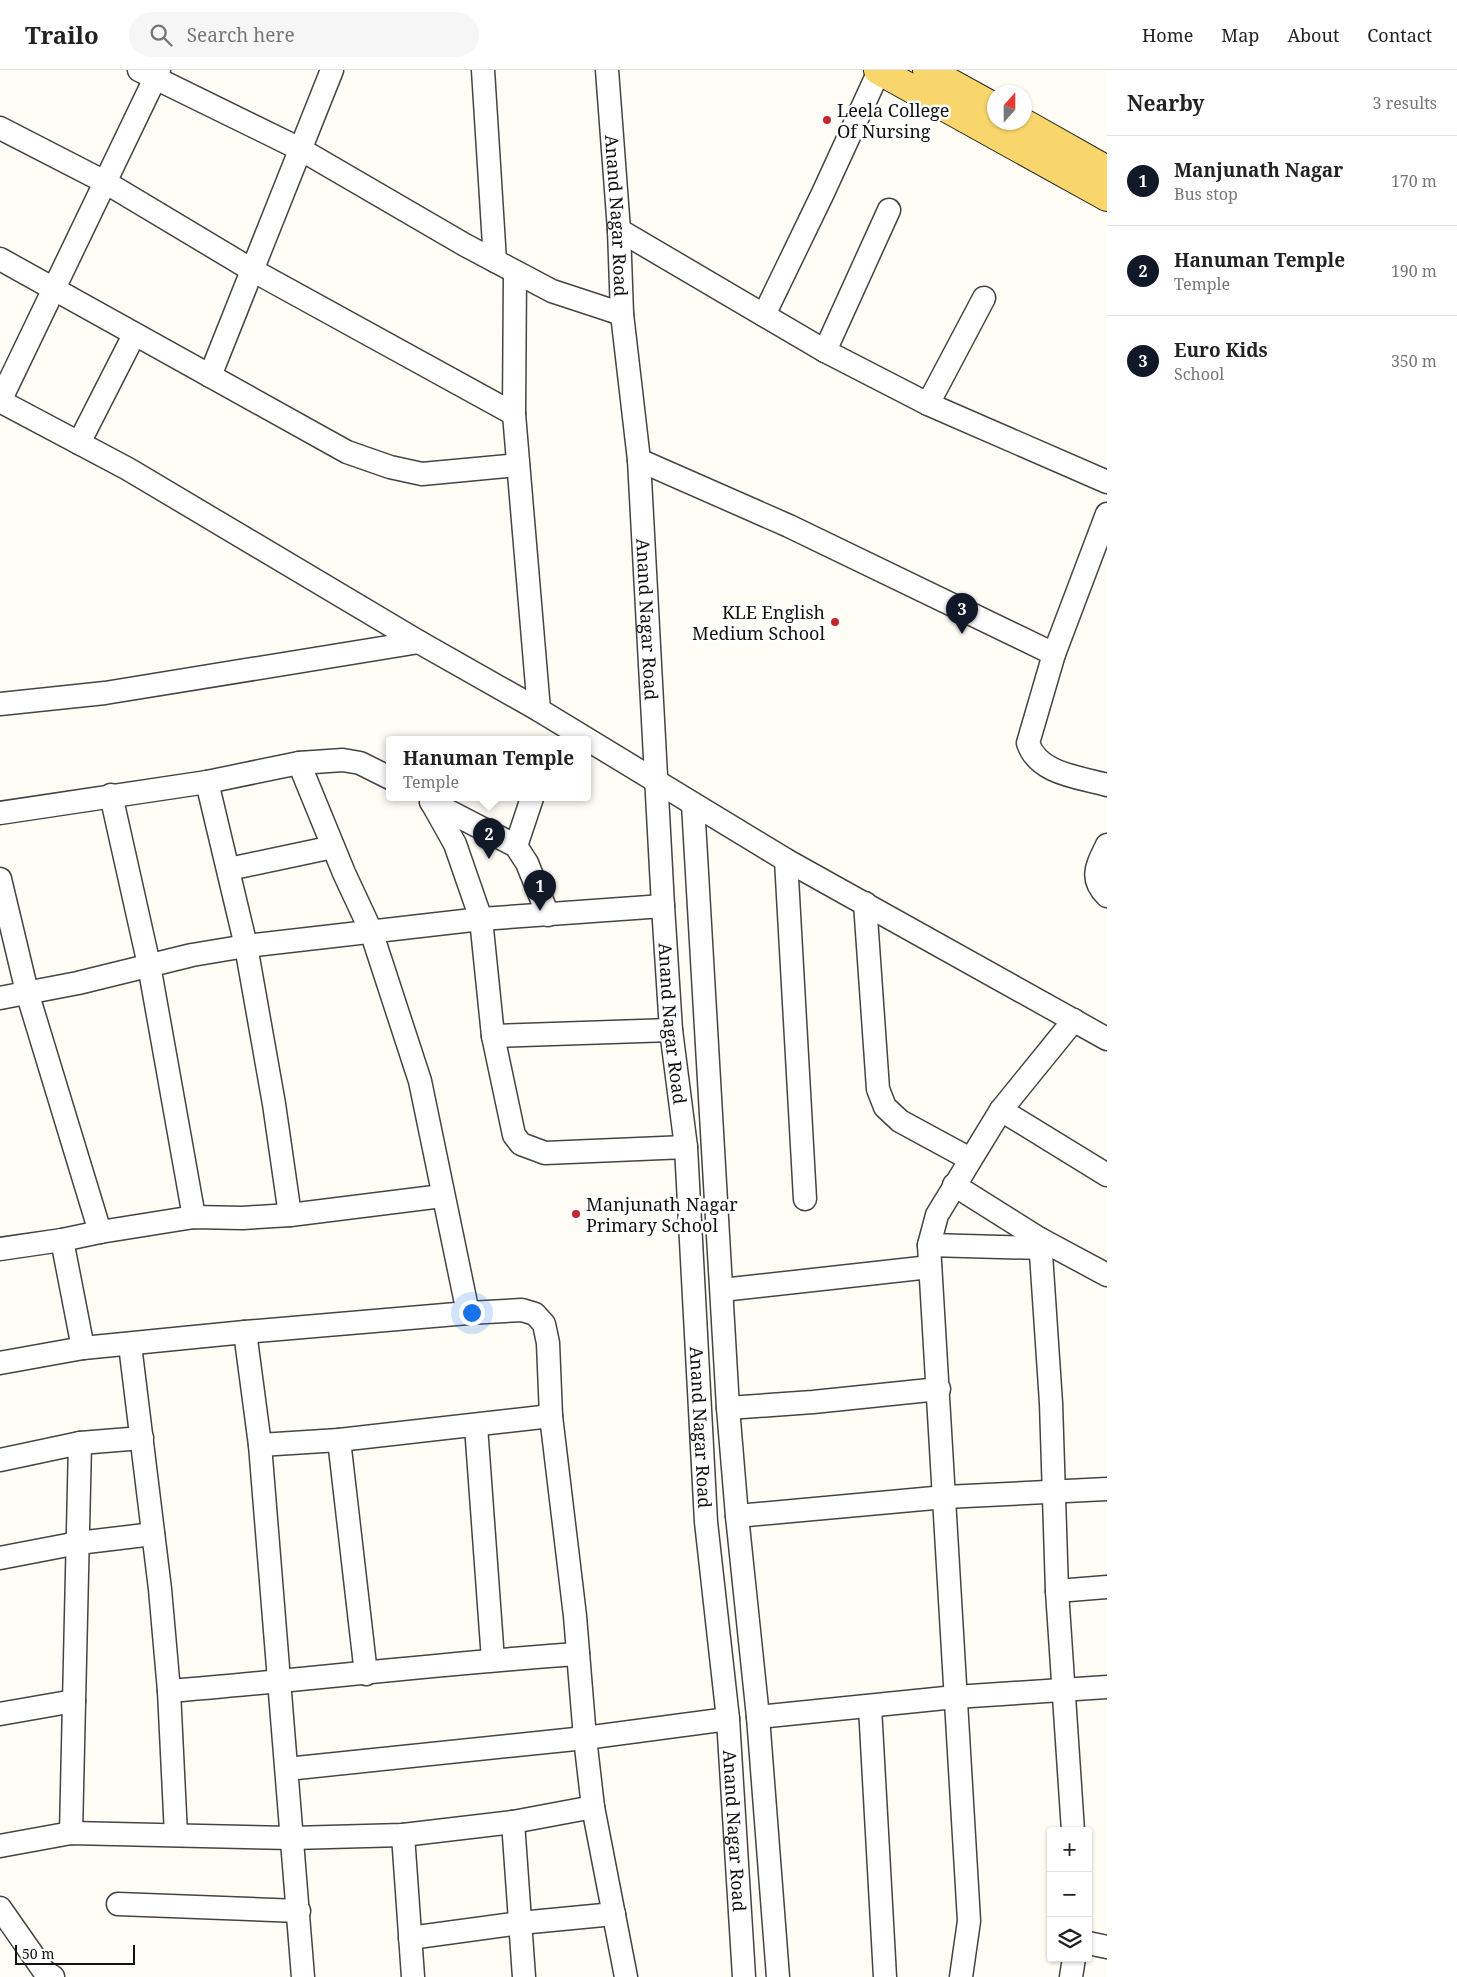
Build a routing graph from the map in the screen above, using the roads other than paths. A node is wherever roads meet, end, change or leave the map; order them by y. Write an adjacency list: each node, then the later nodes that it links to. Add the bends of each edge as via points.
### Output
1 (332, 70): 10 (street)
2 (483, 70): 17 (street)
3 (879, 70): 6 (main road); 23 (street)
4 (151, 72): 10 (street); 12 (street)
5 (601, 73): 15 (street, Anand Nagar Road)
6 (932, 78): 7 (main road); 13 (main road)
7 (987, 104)
8 (0, 128): 12 (street)
9 (1032, 128): 11 (main road)
10 (300, 149): 17 (street); 18 (street)
11 (1107, 170)
12 (105, 182): 18 (street); 20 (street)
13 (1107, 196)
14 (889, 210): 25 (street)
15 (619, 230): 22 (street, Anand Nagar Road); 23 (street)
16 (0, 259): 20 (street)
17 (494, 261): 19 (street)
18 (252, 270): 26 (street); 29 (street)
19 (515, 272): 22 (street, via 552,292); 29 (street)
20 (52, 289): 24 (street); 27 (street)
21 (984, 298): 28 (street)
22 (622, 314): 31 (street, Anand Nagar Road)
23 (764, 315): 25 (street)
24 (134, 335): 26 (street); 30 (street)
25 (825, 351): 28 (street)
26 (210, 376): 32 (street, via 347,452 390,468 422,474)
27 (0, 401): 30 (street)
28 (928, 404): 33 (street)
29 (514, 414): 32 (street)
30 (79, 443): 35 (street)
31 (640, 460): 36 (street, via 798,530); 44 (street, Anand Nagar Road)
32 (518, 465): 38 (street)
33 (1107, 482)
34 (1107, 514): 36 (street)
35 (419, 642): 37 (street, via 105,693); 38 (street)
36 (1054, 654): 45 (street, via 1028,743 1032,755 1042,765)
37 (0, 704)
38 (540, 710): 39 (street)
39 (555, 731)
40 (591, 749): 44 (street)
41 (300, 763): 42 (street, via 343,760 360,763); 43 (street); 54 (street)
42 (386, 776)
43 (207, 782): 46 (street); 56 (street)
44 (656, 782): 50 (street); 60 (street, Anand Nagar Road)
45 (1107, 785)
46 (111, 795): 51 (street); 65 (street)
47 (429, 801): 62 (street, via 455,844)
48 (430, 801): 53 (street)
49 (531, 801): 53 (street)
50 (693, 804): 55 (street); 87 (street)
51 (0, 813)
52 (1107, 845): 58 (street, via 1095,876 1097,886)
53 (516, 846): 61 (street, via 527,863)
54 (333, 847): 56 (street); 63 (street)
55 (786, 860): 59 (street); 78 (street)
56 (229, 869): 64 (street)
57 (0, 879): 66 (street)
58 (1107, 896)
59 (866, 903): 68 (street); 74 (street, via 878,1089 885,1107 900,1121)
60 (663, 906): 61 (street); 69 (street, Anand Nagar Road)
61 (548, 915): 62 (street)
62 (481, 919): 63 (street); 70 (street)
63 (371, 931): 64 (street); 77 (street, via 420,1081)
64 (246, 946): 65 (street); 79 (street)
65 (149, 965): 66 (street); 80 (street)
66 (28, 992): 67 (street); 81 (street)
67 (0, 998)
68 (1074, 1020): 71 (street); 72 (street)
69 (671, 1030): 70 (street); 73 (street, Anand Nagar Road)
70 (493, 1036): 73 (street, via 514,1135 521,1144 545,1153)
71 (1107, 1039)
72 (1001, 1110): 74 (street); 75 (street)
73 (686, 1147): 123 (street, Anand Nagar Road, via 706,1522)
74 (970, 1159): 76 (street)
75 (1107, 1175)
76 (954, 1185): 83 (street); 85 (street, via 937,1215)
77 (442, 1196): 79 (street); 88 (street)
78 (805, 1199)
79 (290, 1215): 80 (street)
80 (194, 1217): 81 (street)
81 (100, 1232): 82 (street)
82 (62, 1240): 84 (street); 91 (street)
83 (1040, 1243): 85 (street); 86 (street); 103 (street)
84 (0, 1248)
85 (929, 1256): 87 (street); 93 (street)
86 (1107, 1275)
87 (722, 1290): 94 (street)
88 (468, 1313): 89 (street); 95 (street, via 522,1310 535,1314 544,1324 548,1343)
89 (245, 1332): 90 (street); 100 (street)
90 (130, 1345): 91 (street); 97 (street)
91 (84, 1348): 92 (street)
92 (0, 1363)
93 (939, 1389): 94 (street); 104 (street)
94 (728, 1408): 105 (street)
95 (551, 1416): 96 (street); 111 (street)
96 (476, 1426): 98 (street); 112 (street)
97 (142, 1438): 99 (street); 106 (street)
98 (339, 1440): 100 (street); 113 (street)
99 (80, 1444): 101 (street); 107 (street)
100 (260, 1445): 114 (street)
101 (0, 1460)
102 (1107, 1489): 103 (street)
103 (1055, 1490): 104 (street); 110 (street)
104 (944, 1498): 105 (street); 118 (street)
105 (737, 1516): 122 (street)
106 (153, 1534): 107 (street); 117 (street)
107 (78, 1543): 108 (street); 119 (street)
108 (0, 1558)
109 (1107, 1587): 110 (street)
110 (1057, 1591): 116 (street)
111 (578, 1654): 112 (street); 124 (street)
112 (493, 1660): 113 (street)
113 (366, 1674): 114 (street)
114 (280, 1682): 117 (street); 125 (street)
115 (1107, 1686): 116 (street)
116 (1064, 1690): 118 (street); 128 (street)
117 (169, 1691): 130 (street)
118 (955, 1697): 120 (street); 151 (street, via 969,1921)
119 (74, 1701): 121 (street); 129 (street)
120 (870, 1707): 122 (street); 150 (street)
121 (0, 1714)
122 (758, 1717): 149 (street)
123 (728, 1719): 124 (street); 148 (street, Anand Nagar Road)
124 (585, 1738): 125 (street); 126 (street)
125 (287, 1770): 132 (street)
126 (593, 1807): 127 (street); 137 (street)
127 (513, 1822): 131 (street); 138 (street)
128 (1072, 1827)
129 (71, 1833): 130 (street); 133 (street)
130 (176, 1835): 132 (street)
131 (403, 1835): 132 (street); 139 (street)
132 (292, 1838): 136 (street)
133 (0, 1846)
134 (118, 1904): 136 (street)
135 (0, 1908): 143 (street, via 44,1971)
136 (299, 1911): 144 (street)
137 (614, 1914): 138 (street); 147 (street)
138 (520, 1923): 139 (street); 146 (street)
139 (410, 1938): 145 (street)
140 (1092, 1944): 141 (street)
141 (1107, 1947)
142 (1073, 1962): 152 (street)
143 (53, 1977)
144 (302, 1977)
145 (413, 1977)
146 (524, 1977)
147 (626, 1977)
148 (744, 1977)
149 (778, 1977)
150 (885, 1977)
151 (961, 1977)
152 (1071, 1977)

